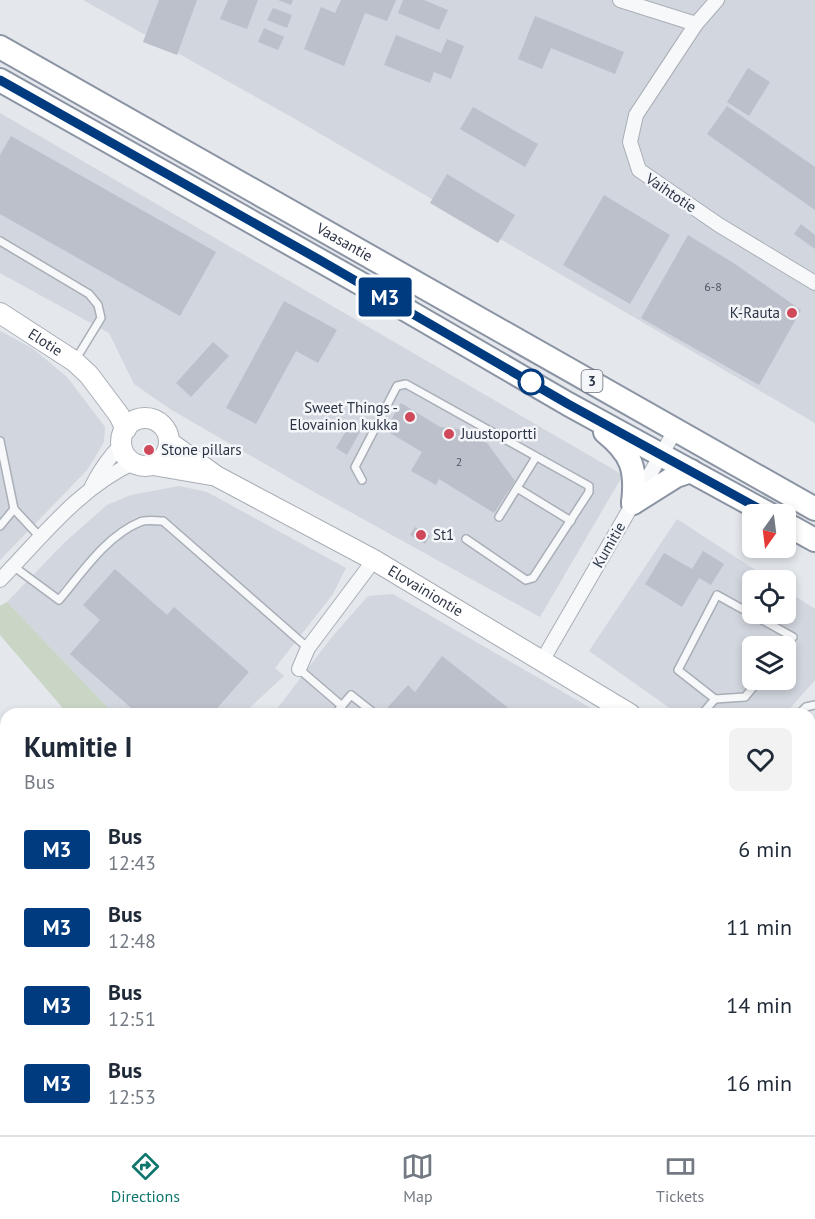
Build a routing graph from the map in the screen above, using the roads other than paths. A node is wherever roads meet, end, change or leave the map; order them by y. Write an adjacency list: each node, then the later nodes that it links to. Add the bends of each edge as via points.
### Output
1 (620, 0): 3 (street)
2 (717, 0): 3 (street, Vaihtotie)
3 (696, 24): 7 (street, Vaihtotie, via 636,115 630,142 639,170 719,225)
4 (0, 47): 13 (highway, Vaasantie / 3)
5 (0, 80): 11 (highway, Vaasantie / 3)
6 (0, 241): 9 (lane, via 89,294 98,305 101,318)
7 (815, 283)
8 (0, 313): 9 (main road, Elotie)
9 (74, 361): 10 (main road, Elotie)
10 (88, 375): 12 (main road, Elotie); 14 (main road, Elotie, via 119,415)
11 (568, 404): 17 (highway, Vaasantie / 3); 26 (highway, via 624,450 635,477)
12 (145, 418): 14 (main road, via 134,422); 16 (main road, via 162,425)
13 (676, 429): 17 (street, Kumitie); 29 (highway, Vaasantie / 3)
14 (124, 436): 19 (main road, via 125,454); 24 (street)
15 (0, 441): 28 (lane)
16 (169, 442): 20 (main road, via 165,456); 22 (main road, Elovainiontie)
17 (661, 454): 21 (highway, Vaasantie / 3); 26 (street, Kumitie)
18 (536, 457): 23 (lane, via 406,384 397,386 355,466); 25 (lane); 31 (lane, via 589,486)
19 (133, 463): 20 (main road); 24 (street)
20 (153, 465): 22 (main road, Elovainiontie)
21 (691, 471): 26 (highway); 27 (highway, Vaasantie / 3)
22 (216, 476): 37 (main road, Elovainiontie)
23 (363, 480)
24 (93, 486): 34 (street)
25 (517, 488): 30 (lane); 31 (lane)
26 (633, 503): 42 (street, Kumitie)
27 (751, 504)
28 (14, 509): 32 (lane); 34 (lane)
29 (815, 509)
30 (499, 517)
31 (571, 521): 35 (lane, via 533,578 526,580)
32 (0, 526)
33 (796, 530): 36 (highway)
34 (40, 537): 38 (street)
35 (466, 539)
36 (815, 540)
37 (374, 560): 41 (street); 42 (main road, Elovainiontie)
38 (14, 566): 39 (street); 41 (lane, via 59,600 123,532 141,520 163,521)
39 (0, 580)
40 (791, 636): 45 (lane, via 717,594 678,670)
41 (308, 648): 43 (street)
42 (542, 661): 49 (main road, Elovainiontie)
43 (299, 669): 46 (lane)
44 (751, 690): 45 (lane, via 745,697)
45 (715, 699): 50 (lane)
46 (342, 705): 47 (lane); 48 (lane, via 351,694)
47 (340, 708)
48 (368, 708)
49 (620, 708)
50 (707, 708)

